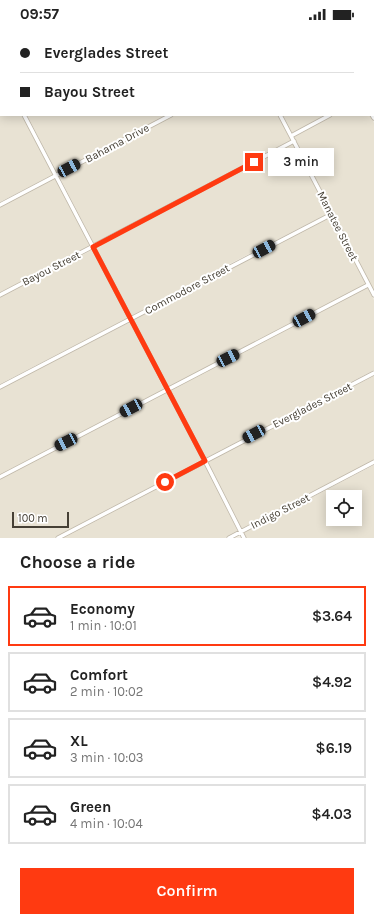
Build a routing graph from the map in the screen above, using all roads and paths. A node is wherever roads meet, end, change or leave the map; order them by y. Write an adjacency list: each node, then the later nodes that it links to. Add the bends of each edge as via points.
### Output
1 (25, 116): 7 (street)
2 (169, 116): 7 (street, Bahama Drive)
3 (281, 116): 5 (street, Manatee Street)
4 (328, 116): 5 (street)
5 (291, 136): 6 (street, Manatee Street)
6 (294, 141): 9 (street, Manatee Street); 10 (street, Bayou Street)
7 (56, 175): 8 (street, Bahama Drive); 10 (street)
8 (0, 204)
9 (332, 214): 11 (street, Manatee Street); 14 (street, Commodore Street)
10 (93, 247): 12 (street, Bayou Street); 14 (street)
11 (368, 285): 13 (street, Manatee Street); 17 (street)
12 (0, 295)
13 (374, 295)
14 (131, 319): 16 (street, Commodore Street); 17 (street)
15 (374, 372): 18 (street, Everglades Street)
16 (0, 387)
17 (167, 389): 18 (street); 20 (street)
18 (205, 461): 21 (street); 22 (street, Everglades Street)
19 (374, 462): 21 (street, Indigo Street)
20 (0, 477)
21 (240, 532): 23 (street, Indigo Street); 24 (street)
22 (58, 538)
23 (229, 538)
24 (244, 538)

